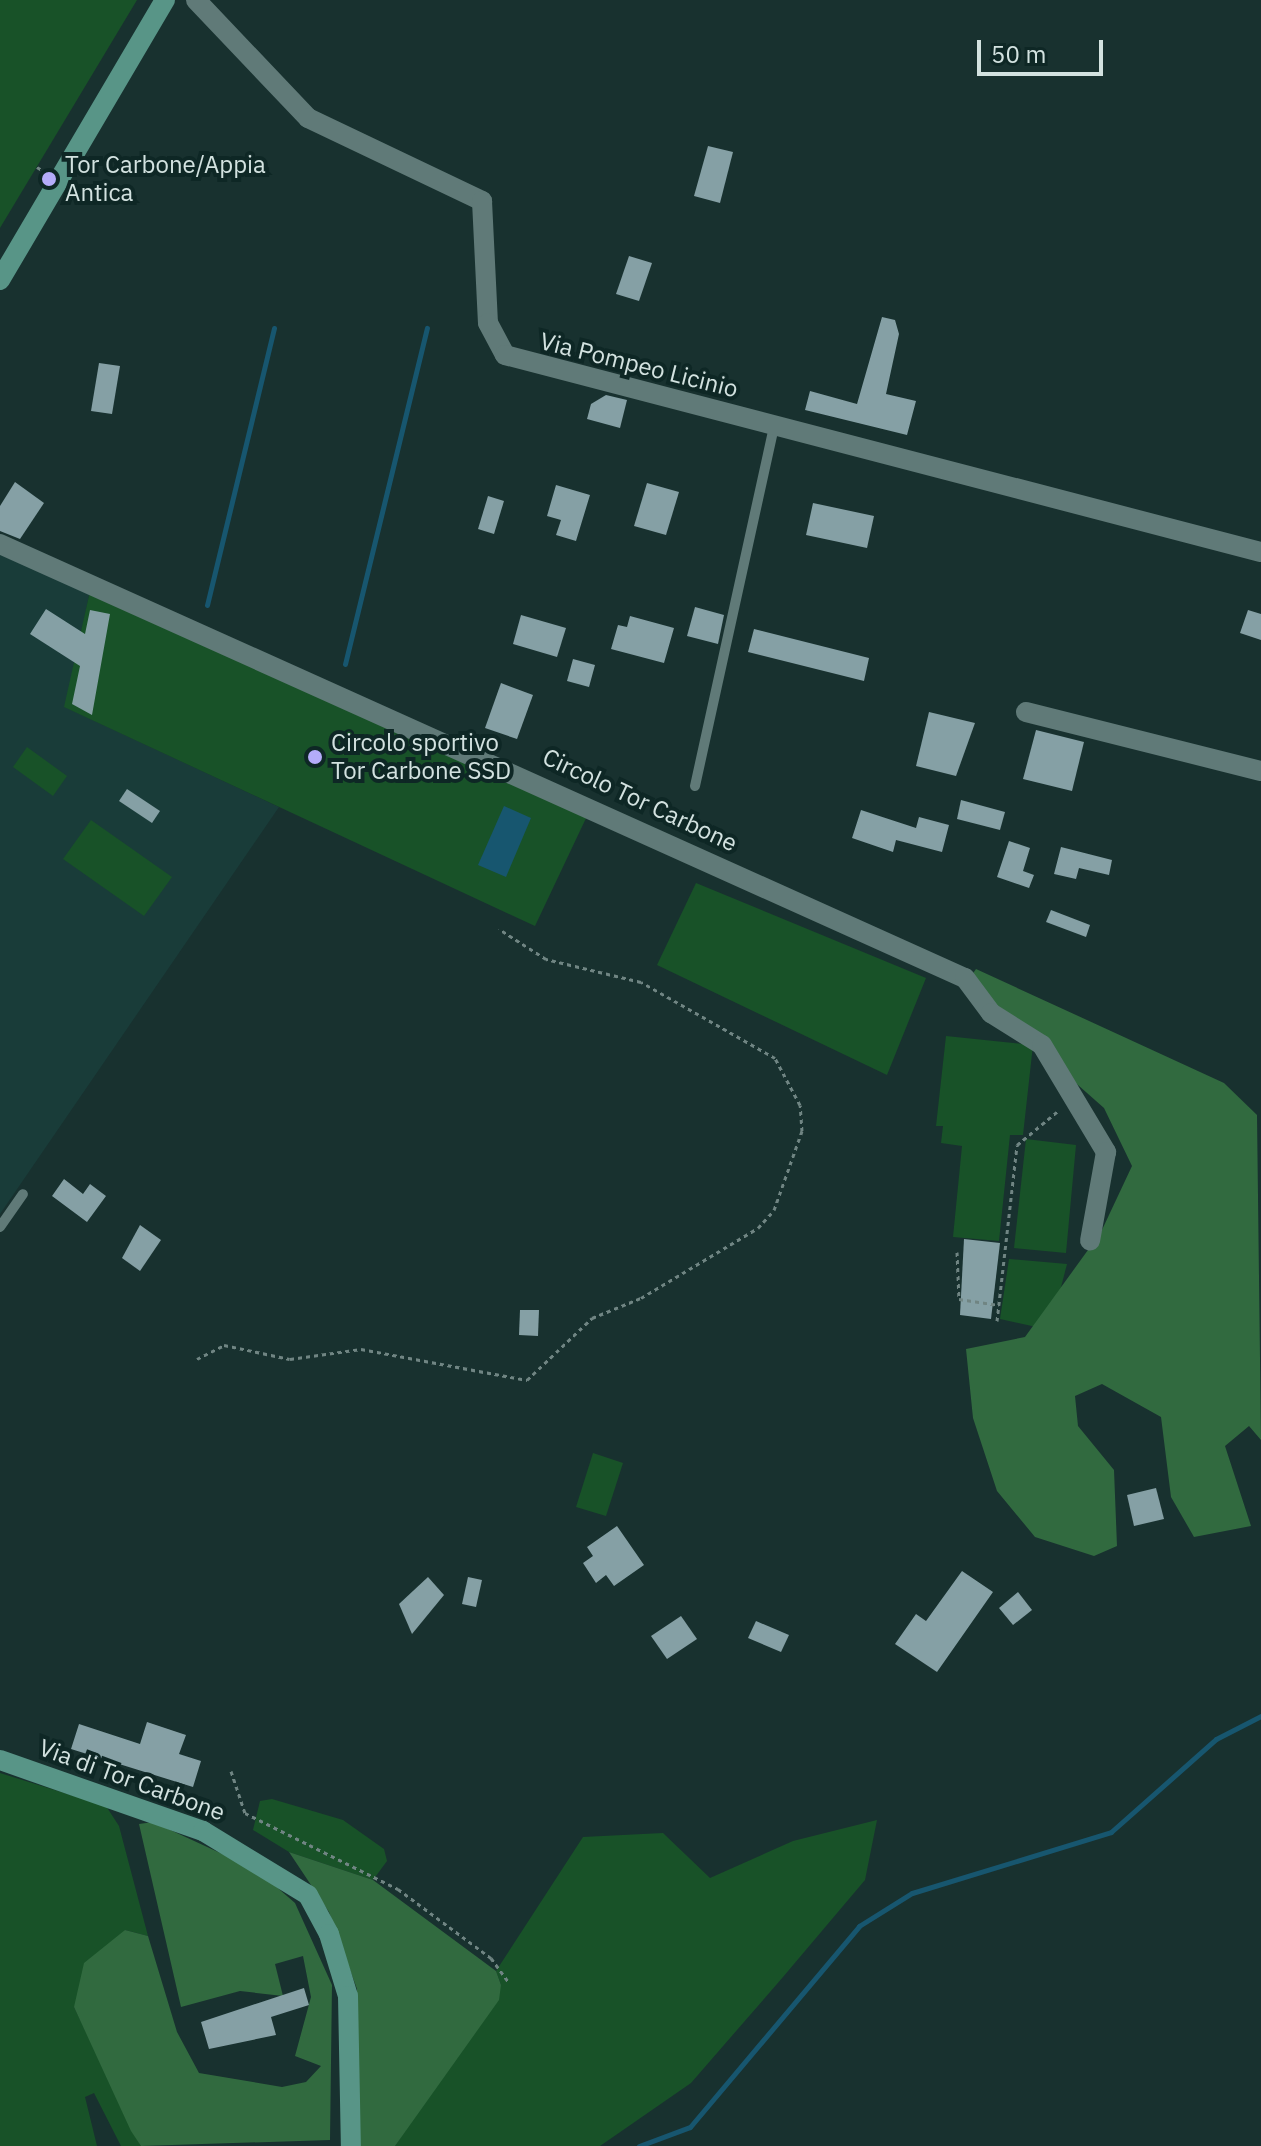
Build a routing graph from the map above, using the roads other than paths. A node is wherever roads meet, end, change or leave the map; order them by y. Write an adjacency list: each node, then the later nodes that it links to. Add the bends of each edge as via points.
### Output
1 (165, 0): 3 (main road)
2 (196, 0): 4 (street, Via Pompeo Licinio, via 308,118 482,201 488,323 505,355)
3 (0, 280)
4 (774, 427): 6 (street, Via Pompeo Licinio); 9 (lane)
5 (0, 544): 12 (street, Circolo Tor Carbone, via 965,978 991,1013 1042,1045 1106,1152)
6 (1261, 552)
7 (1026, 712): 8 (street)
8 (1261, 771)
9 (695, 786)
10 (23, 1194): 11 (lane)
11 (0, 1227)
12 (1090, 1241)
13 (0, 1760): 14 (main road, Via di Tor Carbone, via 203,1831 308,1895 329,1934 348,1996)
14 (351, 2146)

